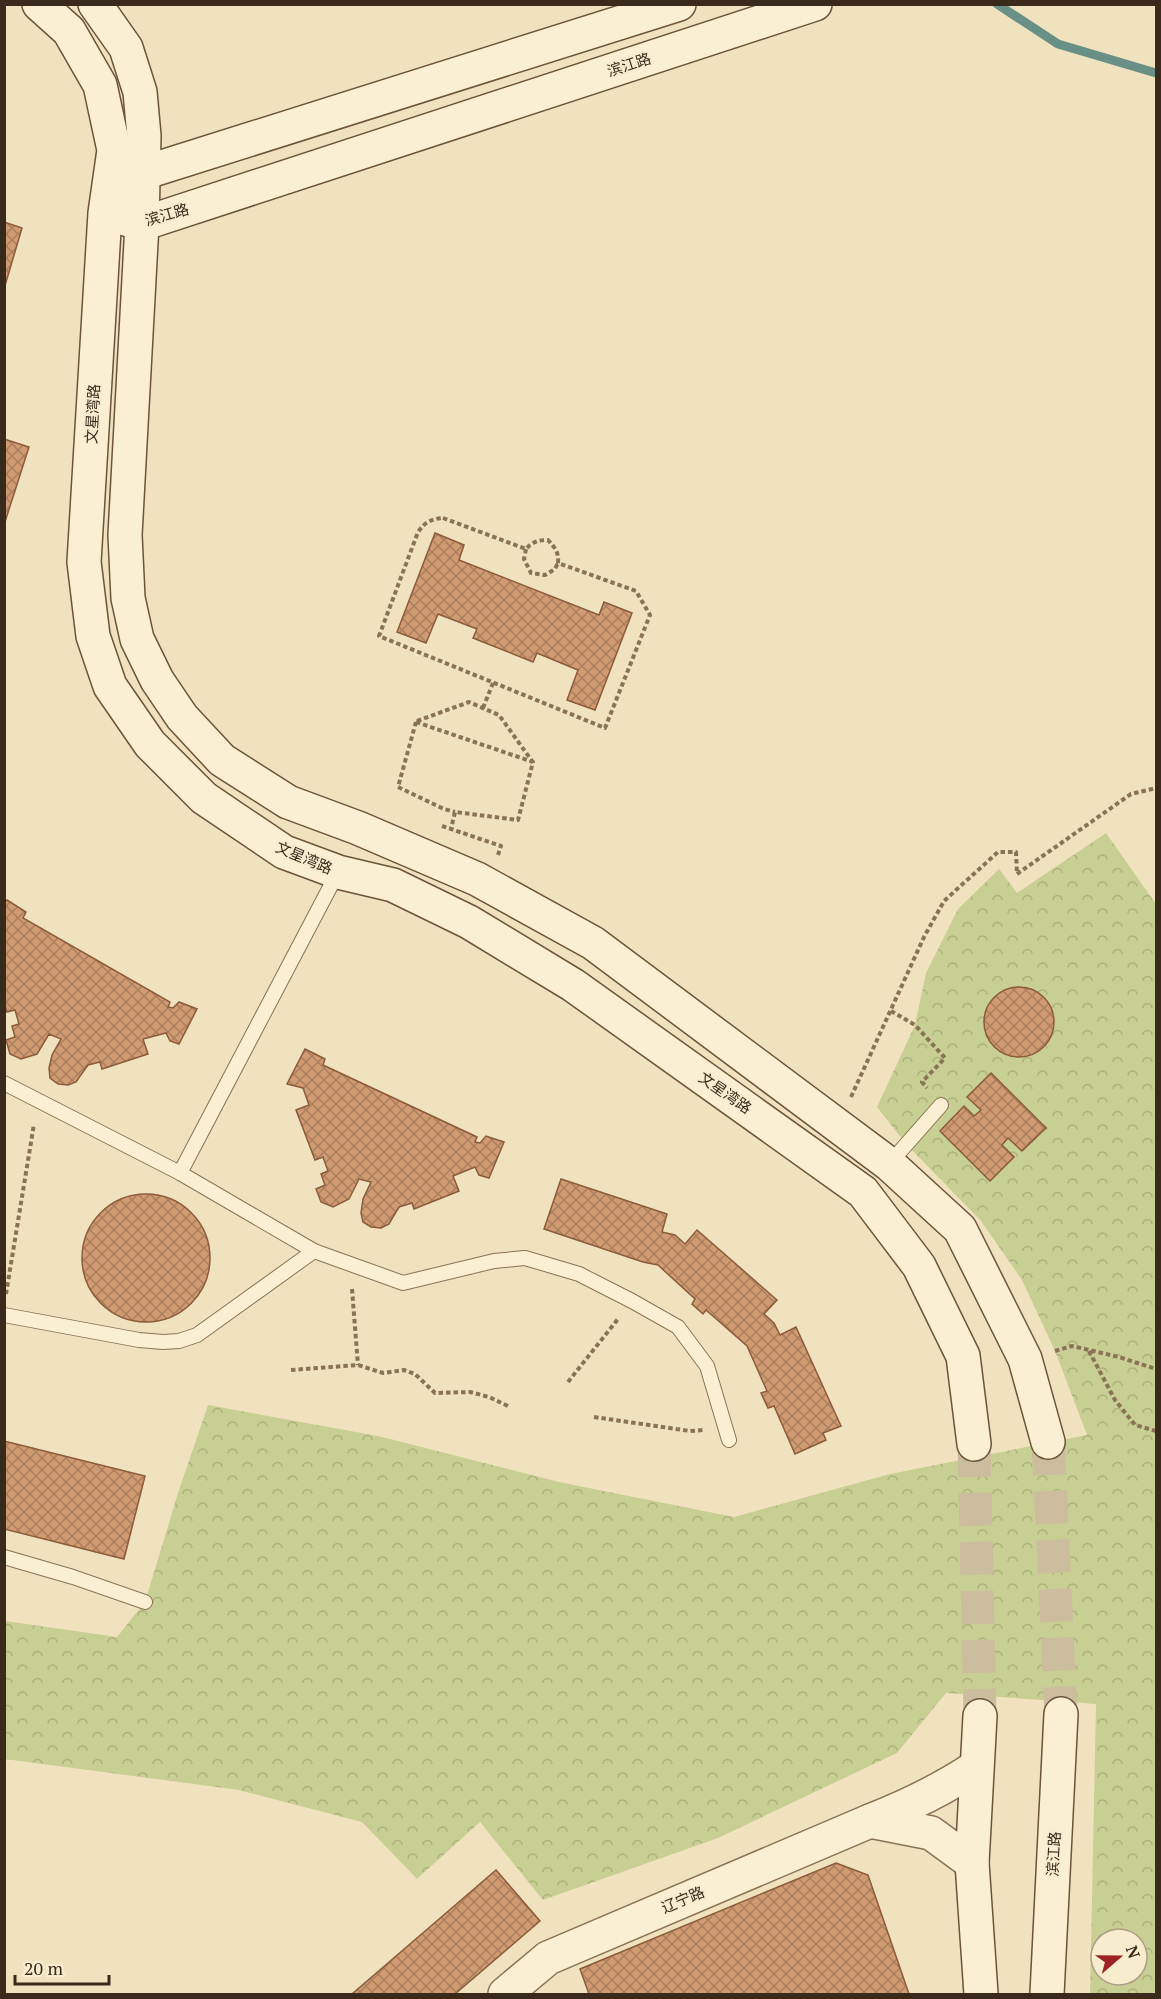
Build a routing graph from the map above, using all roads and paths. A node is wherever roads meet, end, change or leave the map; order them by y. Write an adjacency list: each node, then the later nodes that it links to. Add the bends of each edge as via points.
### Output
1 (39, 4): 6 (main road, 文星湾路, via 69,31 100,85 114,150)
2 (95, 4): 5 (main road, via 126,48 140,92)
3 (679, 4): 5 (main road)
4 (815, 4): 7 (main road, 滨江路)
5 (143, 173): 6 (main road); 7 (main road)
6 (105, 213): 7 (main road, 滨江路); 17 (main road, 文星湾路, via 84,562 93,636 110,686 150,744 204,798 284,852)
7 (142, 224): 23 (main road, via 125,535 128,598 137,639 157,680 182,717 222,760 288,802 477,879 593,944)
8 (526, 549): 9 (path, via 531,543 548,540 556,549); 9 (path, via 524,559 531,573 545,575); 10 (path, via 443,518 425,523 418,532 379,636)
9 (558, 563): 10 (path, via 636,591 650,615 605,728)
10 (493, 683): 11 (path)
11 (483, 708): 12 (path, via 469,702); 13 (path, via 500,715)
12 (416, 722): 13 (path); 15 (path, via 398,787)
13 (534, 762): 15 (path, via 518,820)
14 (1156, 788): 18 (path, via 1131,794 1017,874 1016,852 998,852 944,901)
15 (455, 812): 16 (path, via 451,829)
16 (501, 846)
17 (338, 872): 25 (lane); 41 (main road, 文星湾路, via 393,885 488,933 573,985 864,1192 919,1266 963,1356)
18 (891, 1011): 19 (path, via 915,1025); 23 (path)
19 (945, 1058)
20 (4, 1083): 21 (lane)
21 (38, 1100): 25 (lane); 28 (path)
22 (941, 1106): 24 (lane)
23 (837, 1125): 24 (main road)
24 (889, 1164): 40 (main road, via 960,1229 1025,1359)
25 (180, 1173): 26 (lane)
26 (314, 1251): 27 (lane); 30 (lane, via 197,1335 179,1341 139,1340)
27 (350, 1264): 29 (lane, via 403,1283 494,1261 525,1258 579,1274); 31 (path)
28 (4, 1300)
29 (632, 1300): 34 (path); 39 (lane, via 678,1327 707,1366)
30 (4, 1315)
31 (358, 1365): 33 (path); 35 (path, via 383,1373 404,1370 415,1374 435,1393 470,1392)
32 (1156, 1369): 38 (path, via 1089,1350 1114,1400 1135,1425)
33 (291, 1370)
34 (568, 1382)
35 (510, 1407)
36 (594, 1417): 37 (path)
37 (690, 1431)
38 (1156, 1431)
39 (729, 1440)
40 (1048, 1442)
41 (974, 1444)
42 (4, 1557): 43 (lane)
43 (146, 1602)
44 (1061, 1714): 51 (main road, 滨江路)
45 (980, 1716): 46 (main road)
46 (976, 1767): 47 (main road, 辽宁路, via 914,1804); 48 (main road)
47 (870, 1821): 48 (main road, via 931,1833); 49 (main road, 辽宁路, via 548,1958)
48 (972, 1863): 50 (main road)
49 (505, 1995)
50 (981, 1995)
51 (1047, 1995)

